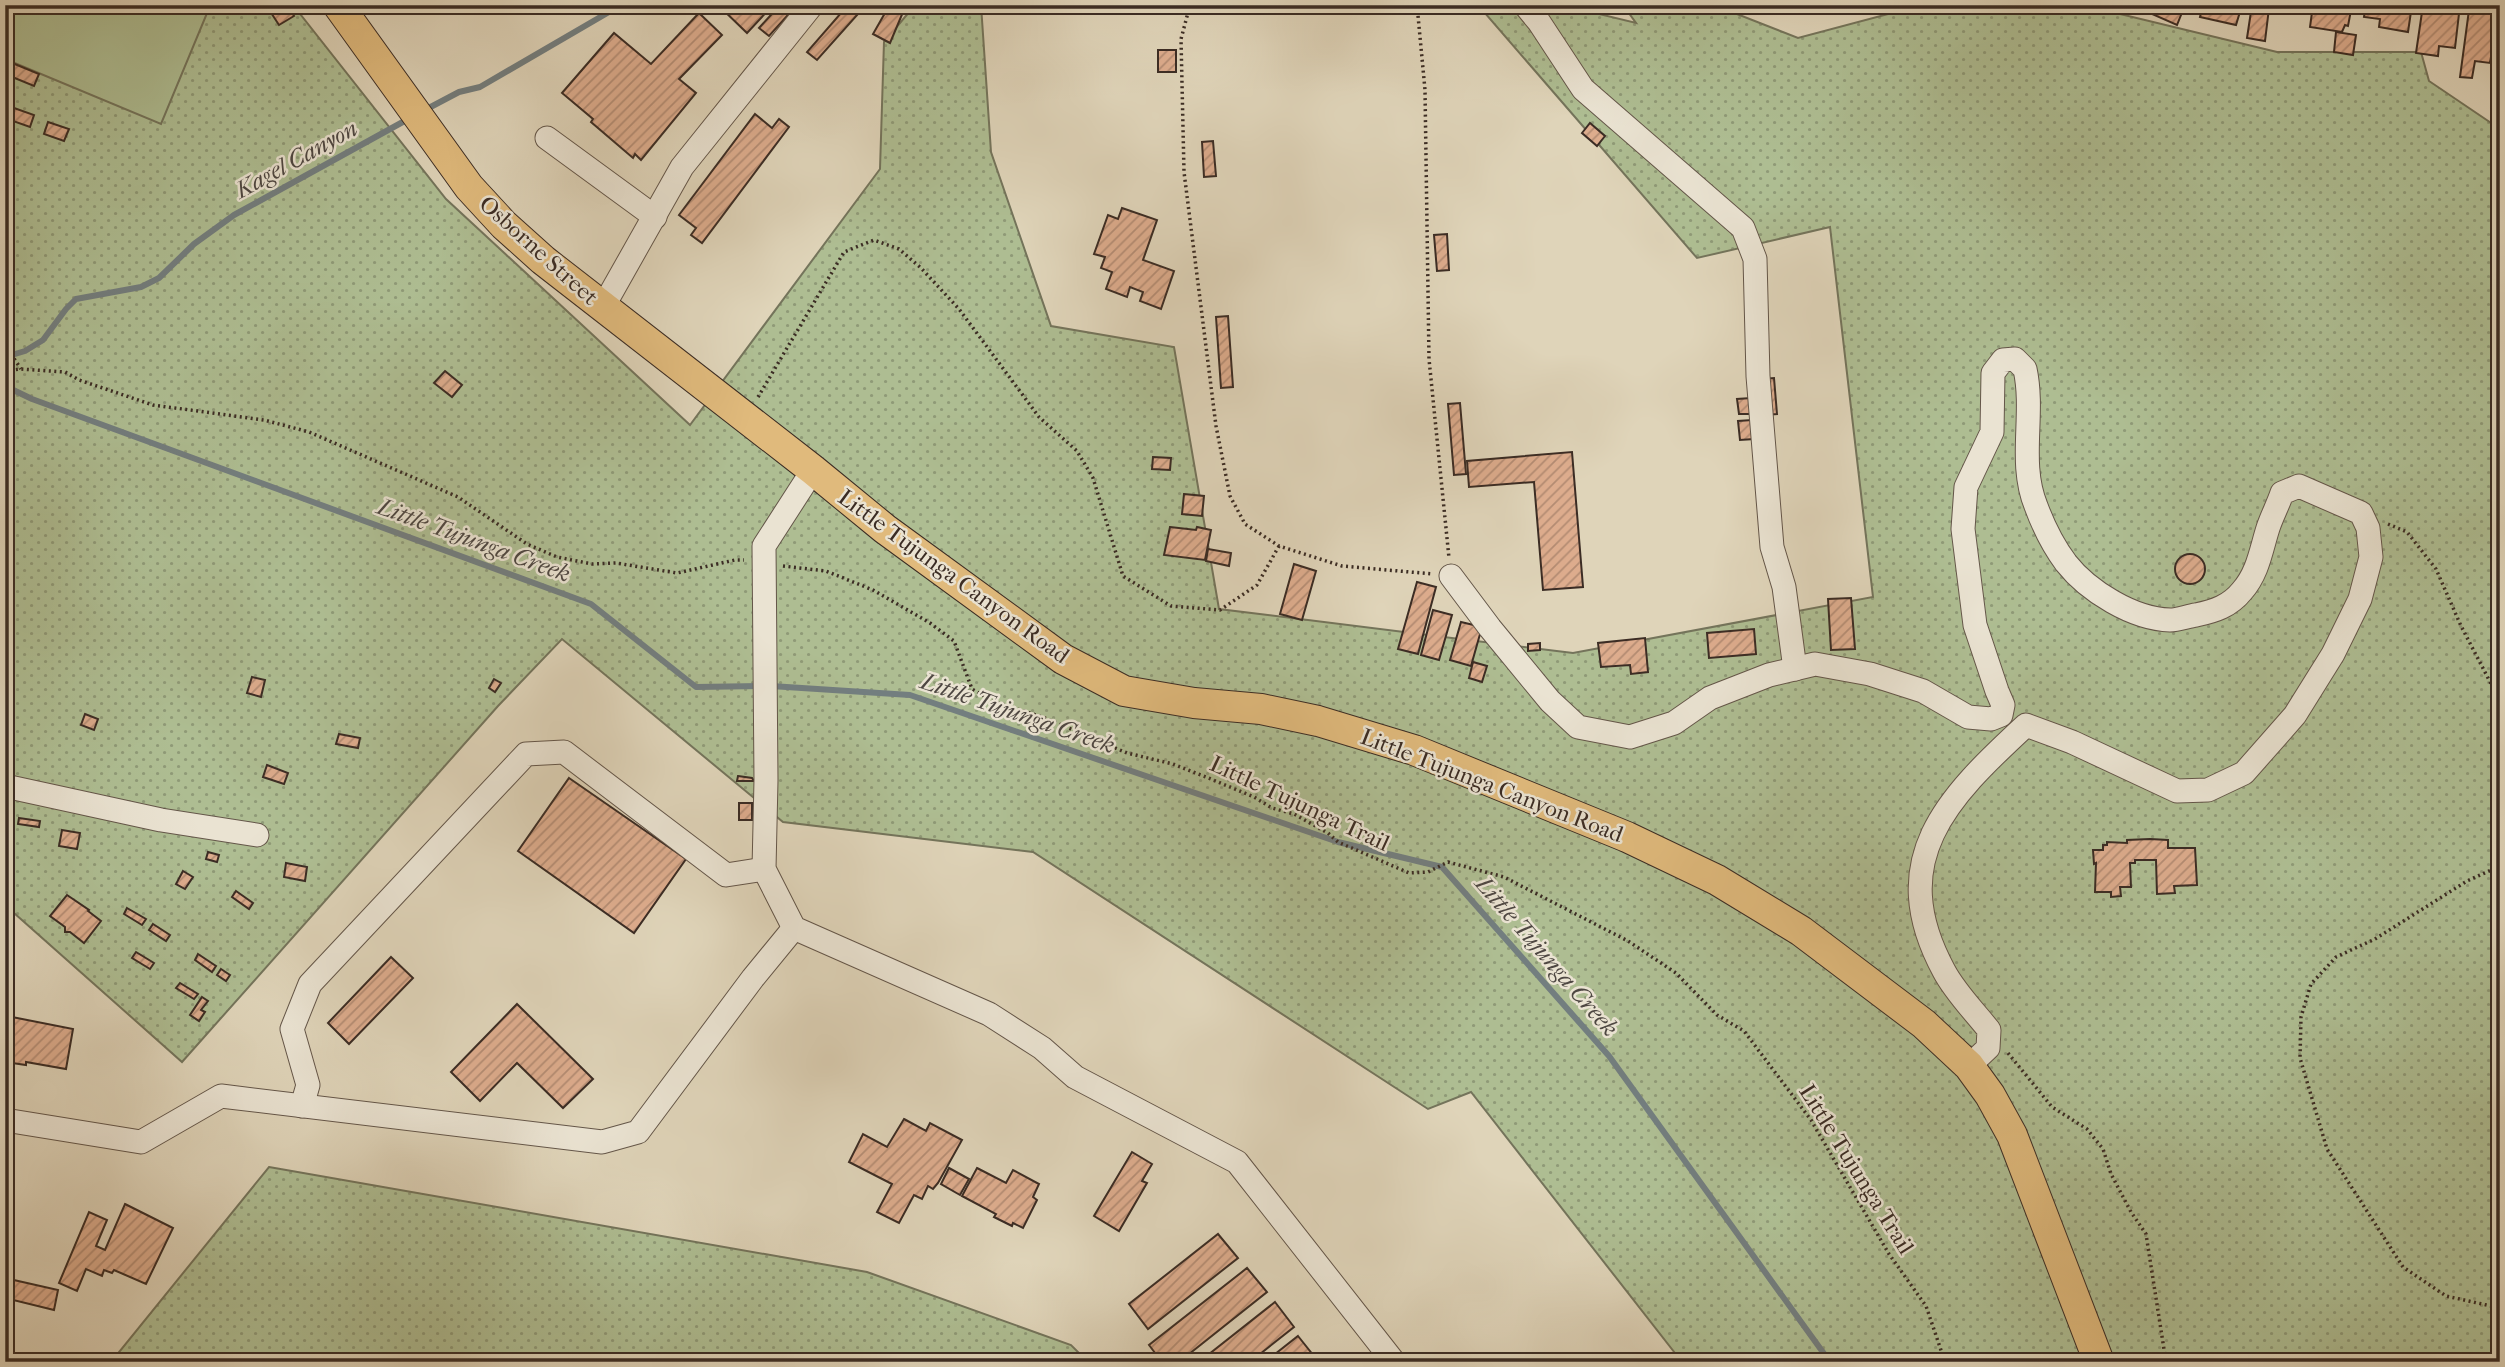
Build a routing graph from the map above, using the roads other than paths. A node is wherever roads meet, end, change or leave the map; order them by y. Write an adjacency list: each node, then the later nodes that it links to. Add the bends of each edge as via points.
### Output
1 (338, 5): 6 (main road, Osborne Street, via 469,187 543,260)
2 (812, 5): 5 (street, via 682,167)
3 (1525, 5): 10 (street, via 1583,89 1743,228 1755,259 1758,376 1772,547 1784,587)
4 (547, 138): 5 (street)
5 (655, 217): 6 (street)
6 (603, 307): 7 (main road, Osborne Street)
7 (719, 398): 8 (main road, Little Tujunga Canyon Road)
8 (813, 470): 13 (street, via 764,546); 15 (main road, Little Tujunga Canyon Road, via 1053,652 1124,691 1318,720 1414,750 1628,837 1717,880 1801,932 1924,1024)
9 (1451, 576): 10 (street, via 1550,701 1577,727 1630,737 1674,723 1710,698)
10 (1796, 669): 15 (street, via 1815,664 1870,674 1923,691 1968,717 2001,715 2003,705 1975,625 1963,529 1966,487 1992,432 1993,373 2003,360 2015,359 2025,369 2030,418 2028,481 2048,532 2065,562 2086,583 2129,612 2171,620 2220,610 2243,591 2260,560 2282,493 2299,486 2361,513 2368,528 2371,557 2360,599 2333,654 2295,715 2244,772 2208,790 2177,791 2026,725 1969,780 1936,824 1921,866 1919,900 1925,932 1945,973 1989,1030 1988,1048)
11 (5, 786): 12 (street)
12 (257, 835)
13 (764, 869): 14 (street); 16 (street, via 726,875 564,751 526,754 310,984 292,1029 308,1085)
14 (794, 928): 16 (street, via 638,1132 602,1142); 18 (street, via 989,1014 1042,1048 1075,1077 1237,1162)
15 (1969, 1066): 19 (main road, Little Tujunga Canyon Road, via 2012,1135)
16 (302, 1106): 17 (street, via 221,1096 141,1142)
17 (5, 1121)
18 (1394, 1362)
19 (2099, 1362)

